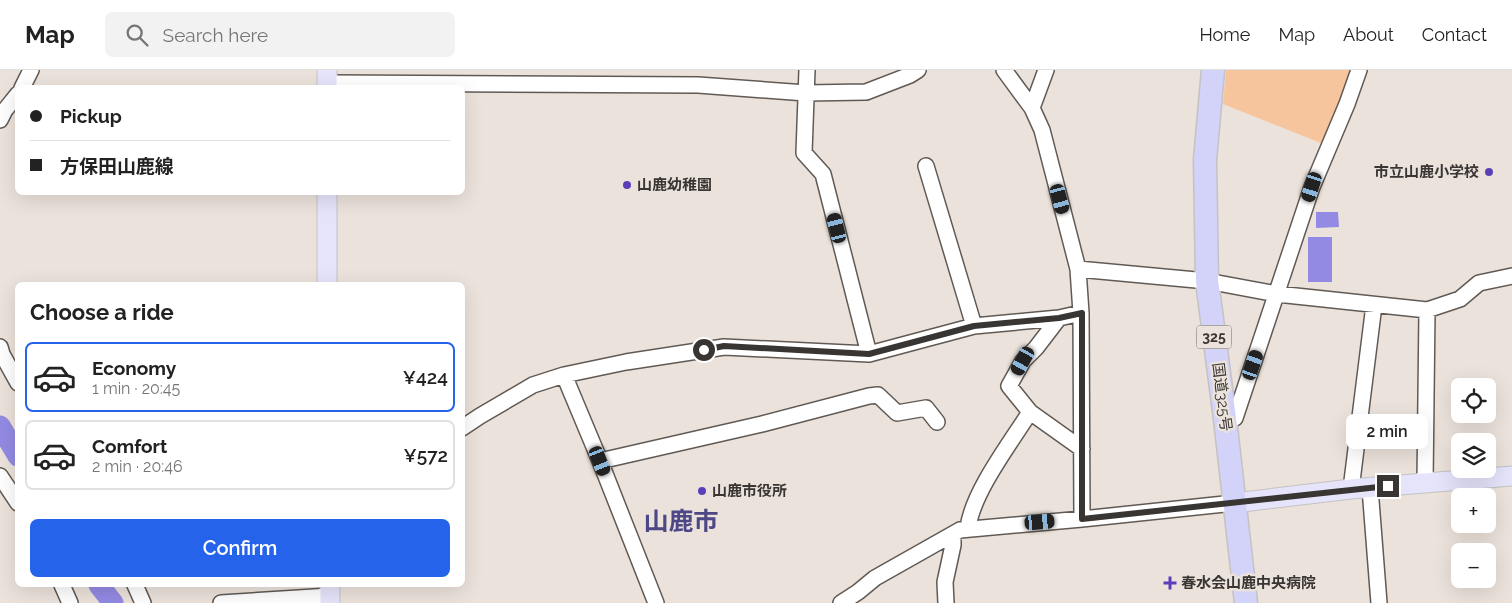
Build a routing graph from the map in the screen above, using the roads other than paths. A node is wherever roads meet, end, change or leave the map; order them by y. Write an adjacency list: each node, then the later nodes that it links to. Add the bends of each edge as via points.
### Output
1 (31, 70): 9 (street)
2 (807, 70): 10 (street)
3 (918, 70): 10 (street, via 866,92)
4 (1004, 70): 12 (street)
5 (1046, 70): 12 (street)
6 (1213, 70): 18 (highway, 国道325号 / 325, via 1205,160)
7 (1359, 70): 20 (street, via 1312,187)
8 (327, 80): 10 (street, via 698,85)
9 (24, 85)
10 (806, 93): 27 (street, via 804,153 823,174)
11 (15, 98): 13 (street)
12 (1032, 108): 16 (street, via 1042,130)
13 (0, 120)
14 (926, 166): 25 (street)
15 (327, 195): 19 (main road)
16 (1078, 269): 18 (street); 23 (street)
17 (1512, 276): 22 (street, via 1479,283 1460,299)
18 (1207, 281): 20 (street); 31 (highway, 国道325号 / 325)
19 (327, 282)
20 (1277, 294): 21 (street); 31 (street, via 1235,418)
21 (1374, 305): 22 (street); 40 (street)
22 (1427, 310): 38 (street)
23 (1082, 313): 24 (street); 34 (street)
24 (1059, 318): 25 (street); 30 (street, via 1023,361 1008,386)
25 (974, 326): 27 (street)
26 (0, 347): 29 (street)
27 (869, 354): 28 (street, via 724,346)
28 (564, 375): 33 (street, via 533,385); 35 (street)
29 (15, 378)
30 (1030, 412): 34 (street); 44 (street, via 983,486)
31 (1225, 419): 42 (highway, 国道325号 / 325)
32 (937, 422): 35 (street, via 926,408 897,413 878,395 869,396)
33 (465, 426)
34 (1082, 449): 43 (street)
35 (600, 461): 52 (street)
36 (0, 476): 41 (street)
37 (1512, 476): 38 (main road)
38 (1425, 483): 39 (main road)
39 (1370, 488): 40 (main road); 56 (street)
40 (1351, 489): 42 (main road)
41 (15, 498)
42 (1234, 503): 43 (street); 55 (highway, 国道325号 / 325)
43 (1082, 519): 44 (street)
44 (968, 528): 45 (street)
45 (953, 534): 53 (street, via 875,578); 54 (street, via 945,582)
46 (63, 587): 49 (street)
47 (136, 587): 50 (street)
48 (330, 595): 51 (street)
49 (70, 603)
50 (143, 603)
51 (221, 603)
52 (656, 603)
53 (841, 603)
54 (946, 603)
55 (1246, 603)
56 (1379, 603)

